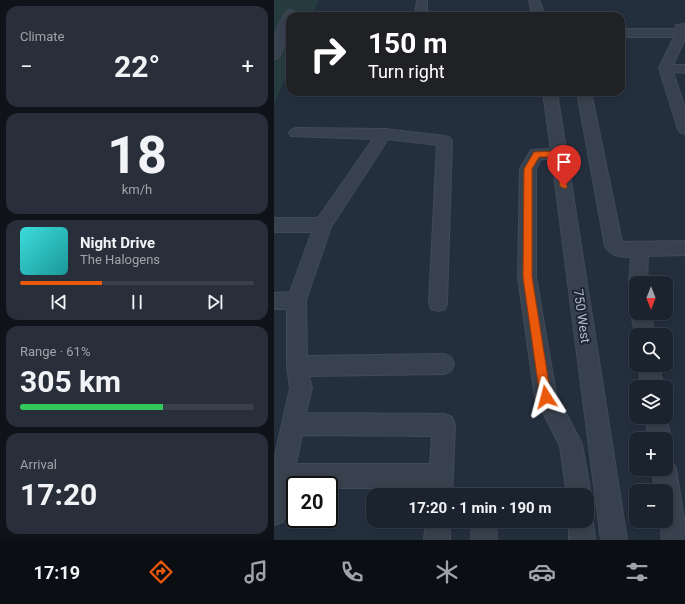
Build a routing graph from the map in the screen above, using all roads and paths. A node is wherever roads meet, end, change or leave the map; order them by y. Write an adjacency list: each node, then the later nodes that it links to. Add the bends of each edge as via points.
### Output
1 (289, 0): 4 (street)
2 (422, 0): 5 (street)
3 (534, 0): 6 (street)
4 (291, 12)
5 (421, 12)
6 (537, 12)
7 (286, 21): 11 (street, via 282,26)
8 (684, 30): 9 (street); 12 (street)
9 (625, 33)
10 (286, 38): 11 (street)
11 (276, 50)
12 (665, 68): 13 (street); 16 (street)
13 (685, 69)
14 (551, 96): 19 (street, 750 West)
15 (585, 96): 23 (street, via 614,246 622,250)
16 (685, 129)
17 (296, 133): 18 (street)
18 (384, 134): 21 (street); 27 (street, via 445,141)
19 (559, 154): 34 (street, via 536,154 528,169 527,277 546,397 571,444); 42 (street, 750 West)
20 (274, 225): 21 (street)
21 (323, 225): 25 (street)
22 (685, 248): 23 (street)
23 (640, 249): 24 (street)
24 (638, 276)
25 (297, 300): 26 (street); 29 (street)
26 (274, 301)
27 (438, 303)
28 (444, 364): 29 (street)
29 (297, 366): 30 (street, via 301,388)
30 (285, 437): 31 (street); 33 (street, via 444,425)
31 (282, 476): 33 (street); 35 (street)
32 (665, 476): 43 (street)
33 (440, 486)
34 (578, 488)
35 (274, 513)
36 (438, 528): 39 (street)
37 (484, 528): 40 (street)
38 (581, 528): 41 (street)
39 (438, 540)
40 (484, 540)
41 (582, 540)
42 (614, 540)
43 (675, 540)

